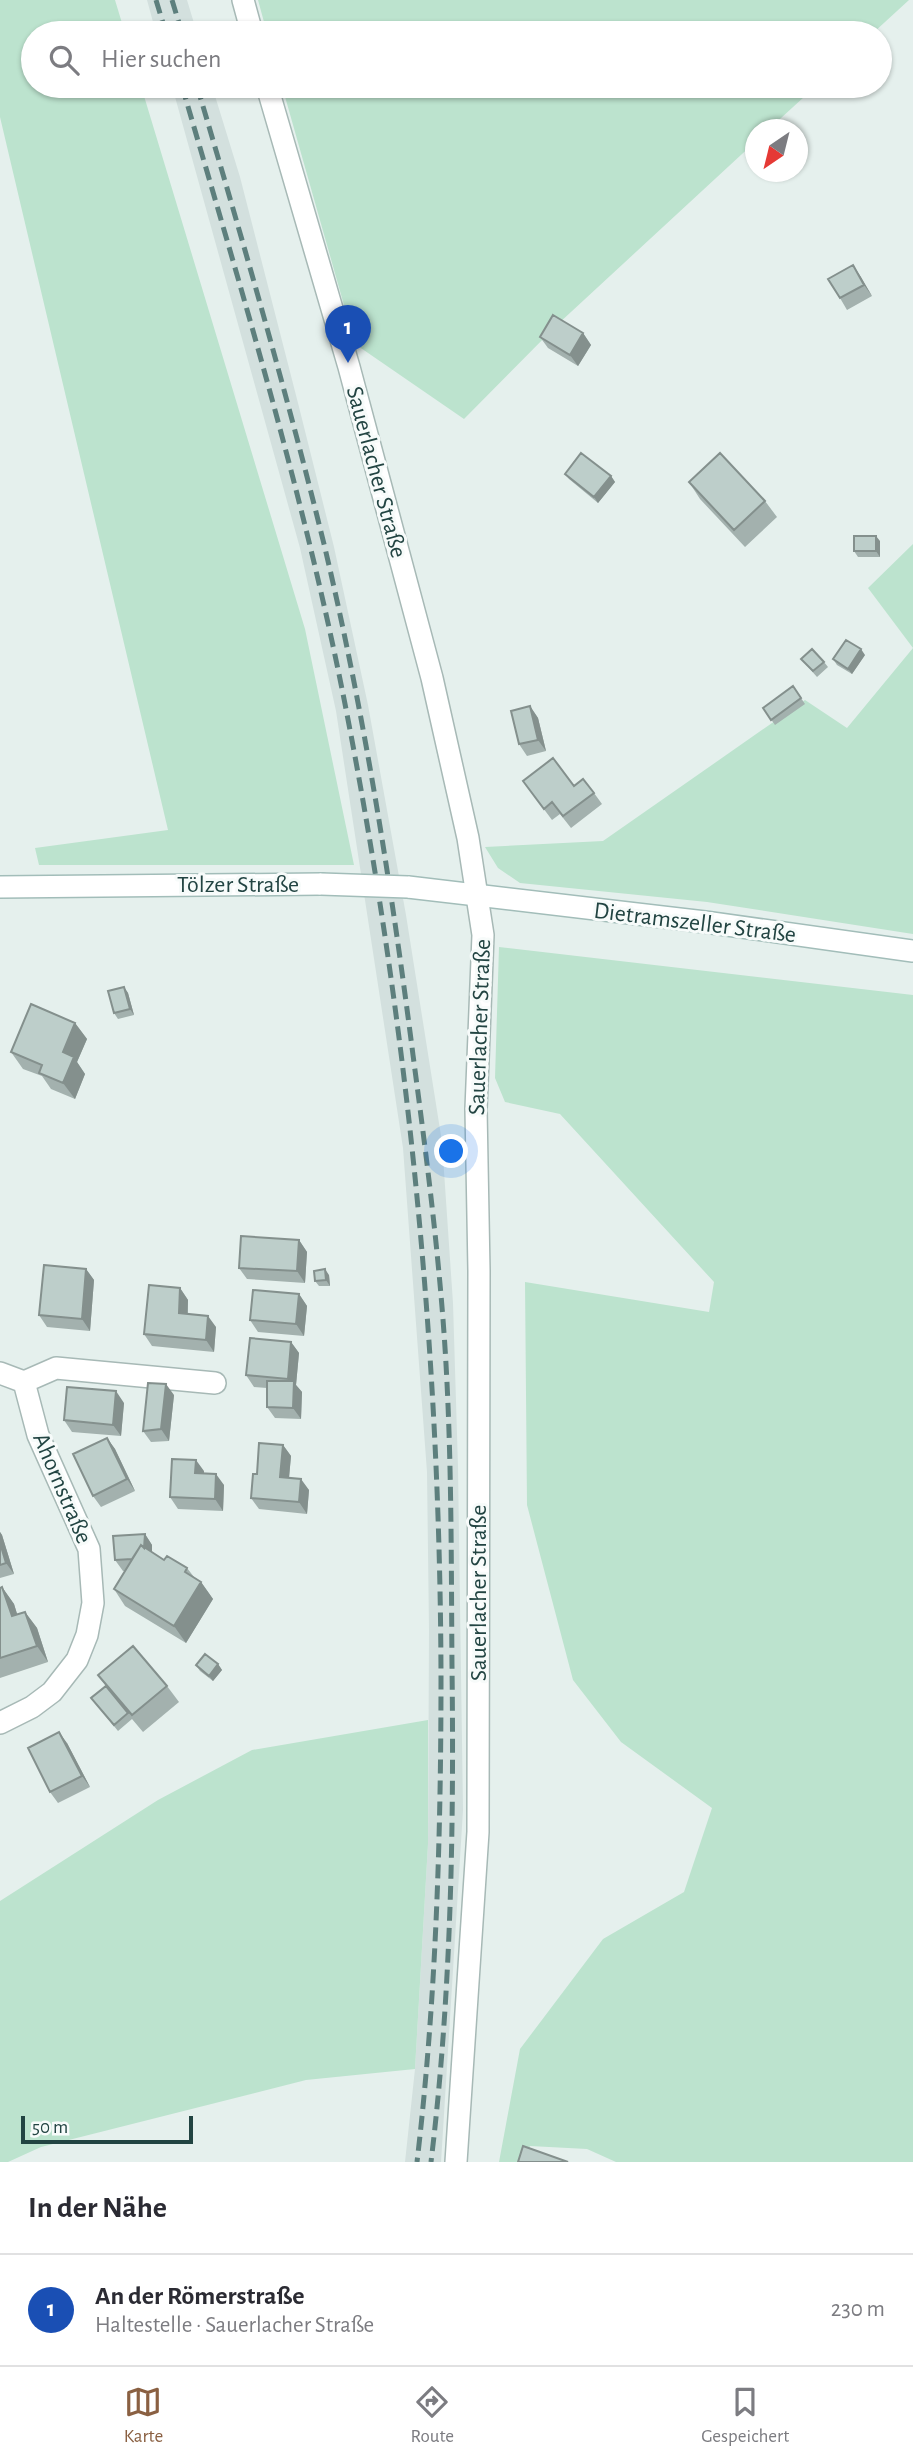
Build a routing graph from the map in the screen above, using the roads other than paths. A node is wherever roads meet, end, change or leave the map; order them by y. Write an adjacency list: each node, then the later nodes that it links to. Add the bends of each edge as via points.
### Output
1 (243, 0): 2 (street)
2 (249, 21)
3 (271, 98): 5 (street, Sauerlacher Straße, via 432,678)
4 (0, 887): 5 (street, Tölzer Straße, bridge, via 321,884)
5 (476, 894): 6 (street, Dietramszeller Straße); 11 (street, Sauerlacher Straße, via 483,935 476,1109 478,1832)
6 (913, 951)
7 (0, 1373): 8 (street)
8 (24, 1382): 9 (street, via 56,1368); 10 (street, Ahornstraße, via 38,1435 89,1549 93,1603 77,1660 52,1692)
9 (215, 1383)
10 (0, 1723)
11 (456, 2162)

